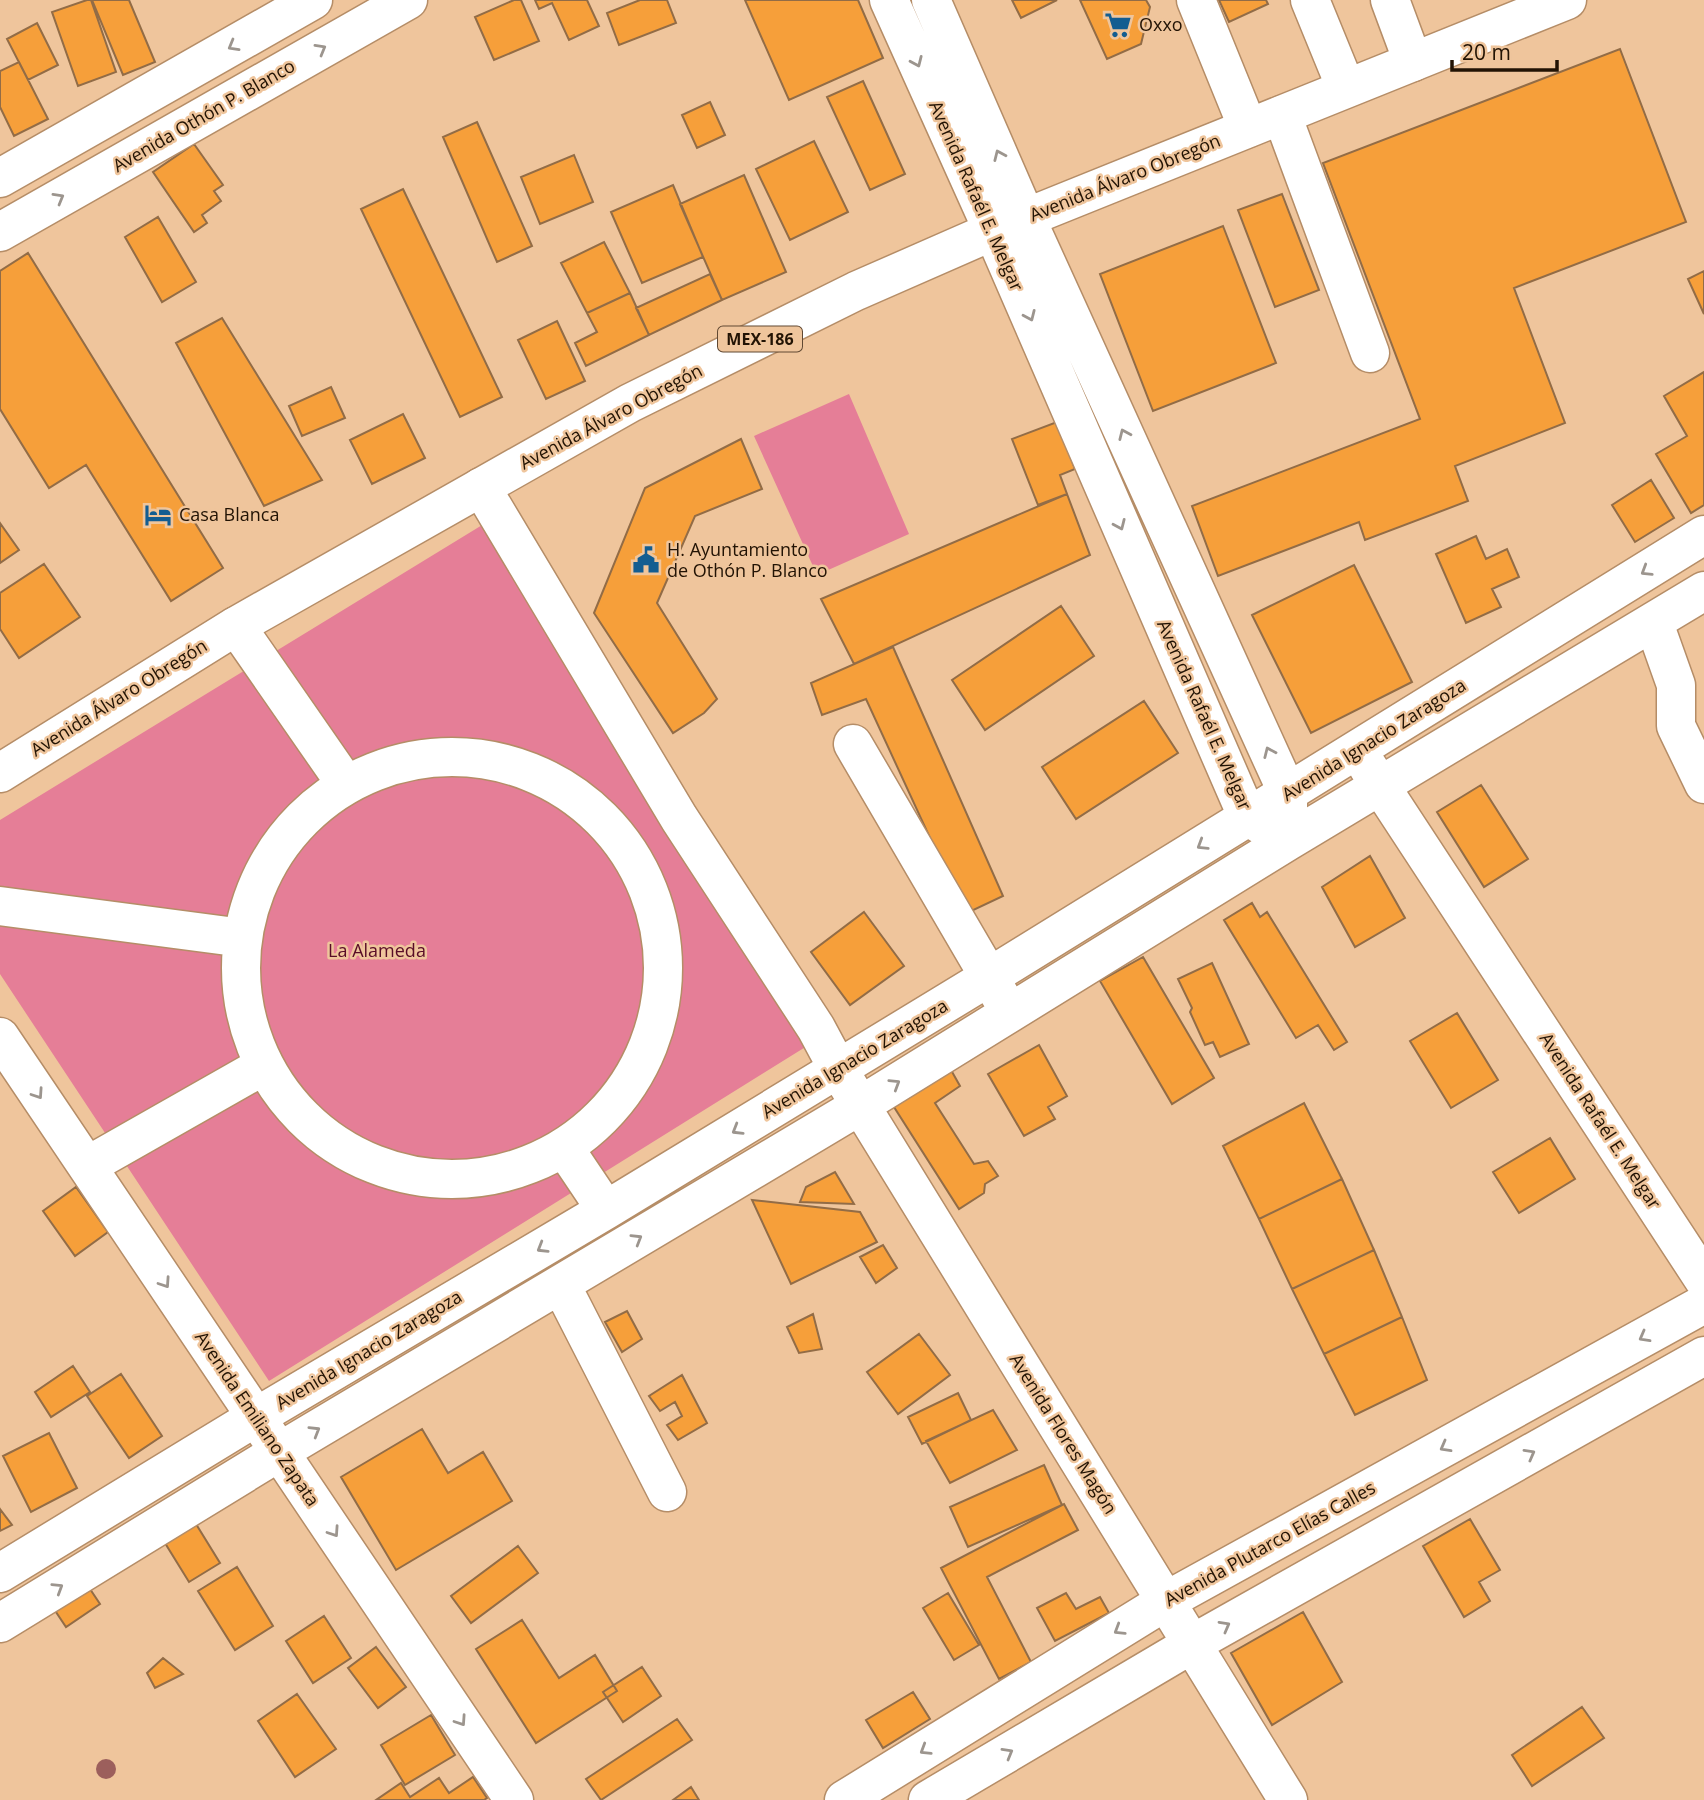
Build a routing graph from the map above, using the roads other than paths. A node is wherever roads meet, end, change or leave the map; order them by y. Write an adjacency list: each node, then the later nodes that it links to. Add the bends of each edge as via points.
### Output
1 (313, 0): 12 (street, one-way to 12)
2 (408, 0): 14 (street, Avenida Othón P. Blanco, one-way to 2)
3 (890, 0): 13 (street, Avenida Rafaél E. Melgar, one-way to 13)
4 (931, 0): 13 (street, Avenida Rafaél E. Melgar, one-way to 4)
5 (1196, 0): 11 (street)
6 (1310, 0): 10 (street)
7 (1390, 0): 9 (street)
8 (1567, 0): 9 (street, Avenida Álvaro Obregón / MEX-186)
9 (1413, 62): 10 (street, Avenida Álvaro Obregón / MEX-186)
10 (1346, 88): 11 (street, Avenida Álvaro Obregón / MEX-186)
11 (1265, 121): 13 (street, Avenida Álvaro Obregón / MEX-186); 15 (street)
12 (0, 178)
13 (1009, 224): 16 (street, Avenida Álvaro Obregón / MEX-186, via 856,291 630,403); 29 (street, Avenida Rafaél E. Melgar, one-way to 13); 30 (street, Avenida Rafaél E. Melgar, one-way to 30)
14 (0, 232)
15 (1370, 353)
16 (481, 487): 21 (street, Avenida Álvaro Obregón / MEX-186); 31 (street, Avenida Flores Magón)
17 (1704, 535): 19 (street, Avenida Ignacio Zaragoza, one-way to 19)
18 (1704, 591): 20 (street)
19 (1591, 605): 22 (street); 24 (street, Avenida Ignacio Zaragoza)
20 (1654, 622): 22 (street); 27 (street, via 1676,685 1676,726)
21 (236, 626): 25 (street, Avenida Álvaro Obregón / MEX-186); 26 (street)
22 (1617, 645): 28 (street)
23 (853, 744): 36 (street)
24 (1357, 750): 28 (street, Avenida Rafaél E. Melgar); 29 (street, Avenida Ignacio Zaragoza)
25 (0, 773)
26 (345, 783): 33 (street, via 421,756 502,760 575,792); 35 (street, via 282,839 244,914)
27 (1704, 784)
28 (1381, 787): 32 (street); 45 (street, Avenida Rafaél E. Melgar)
29 (1288, 794): 30 (street, Avenida Ignacio Zaragoza); 32 (street, Avenida Rafaél E. Melgar)
30 (1247, 816): 32 (street, Avenida Rafaél E. Melgar); 36 (street, Avenida Ignacio Zaragoza, one-way to 36)
31 (679, 818): 33 (street); 40 (street, Avenida Flores Magón)
32 (1288, 841): 37 (street)
33 (631, 849): 42 (street, via 663,928 661,1013 627,1091)
34 (0, 906): 35 (street)
35 (243, 938): 39 (street, via 239,998)
36 (989, 977): 37 (street); 40 (street, Avenida Ignacio Zaragoza)
37 (1010, 1014): 41 (street, one-way to 37)
38 (0, 1037): 43 (street, Avenida Emiliano Zapata, one-way to 43)
39 (263, 1066): 42 (street, via 267,1077 323,1140 400,1176 485,1180); 43 (street)
40 (838, 1069): 41 (street, Avenida Flores Magón); 44 (street, Avenida Ignacio Zaragoza, one-way to 44)
41 (860, 1105): 46 (street, one-way to 41); 53 (street, Avenida Flores Magón)
42 (565, 1149): 44 (street)
43 (87, 1166): 49 (street, Avenida Emiliano Zapata, one-way to 49)
44 (606, 1210): 49 (street, Avenida Ignacio Zaragoza, one-way to 49)
45 (1704, 1280)
46 (561, 1285): 50 (street, one-way to 46); 51 (street)
47 (1704, 1304): 53 (street, Avenida Plutarco Elías Calles, one-way to 53)
48 (1704, 1356): 55 (street, one-way to 48)
49 (256, 1417): 50 (street, Avenida Emiliano Zapata); 52 (street, Avenida Ignacio Zaragoza)
50 (279, 1452): 54 (street, one-way to 50); 56 (street, Avenida Emiliano Zapata, one-way to 56)
51 (667, 1492)
52 (0, 1573)
53 (1166, 1601): 55 (street, Avenida Flores Magón); 57 (street, Avenida Plutarco Elías Calles, one-way to 57)
54 (0, 1623)
55 (1192, 1644): 58 (street, one-way to 55); 59 (street, Avenida Flores Magón)
56 (514, 1800)
57 (844, 1800)
58 (928, 1800)
59 (1288, 1800)

